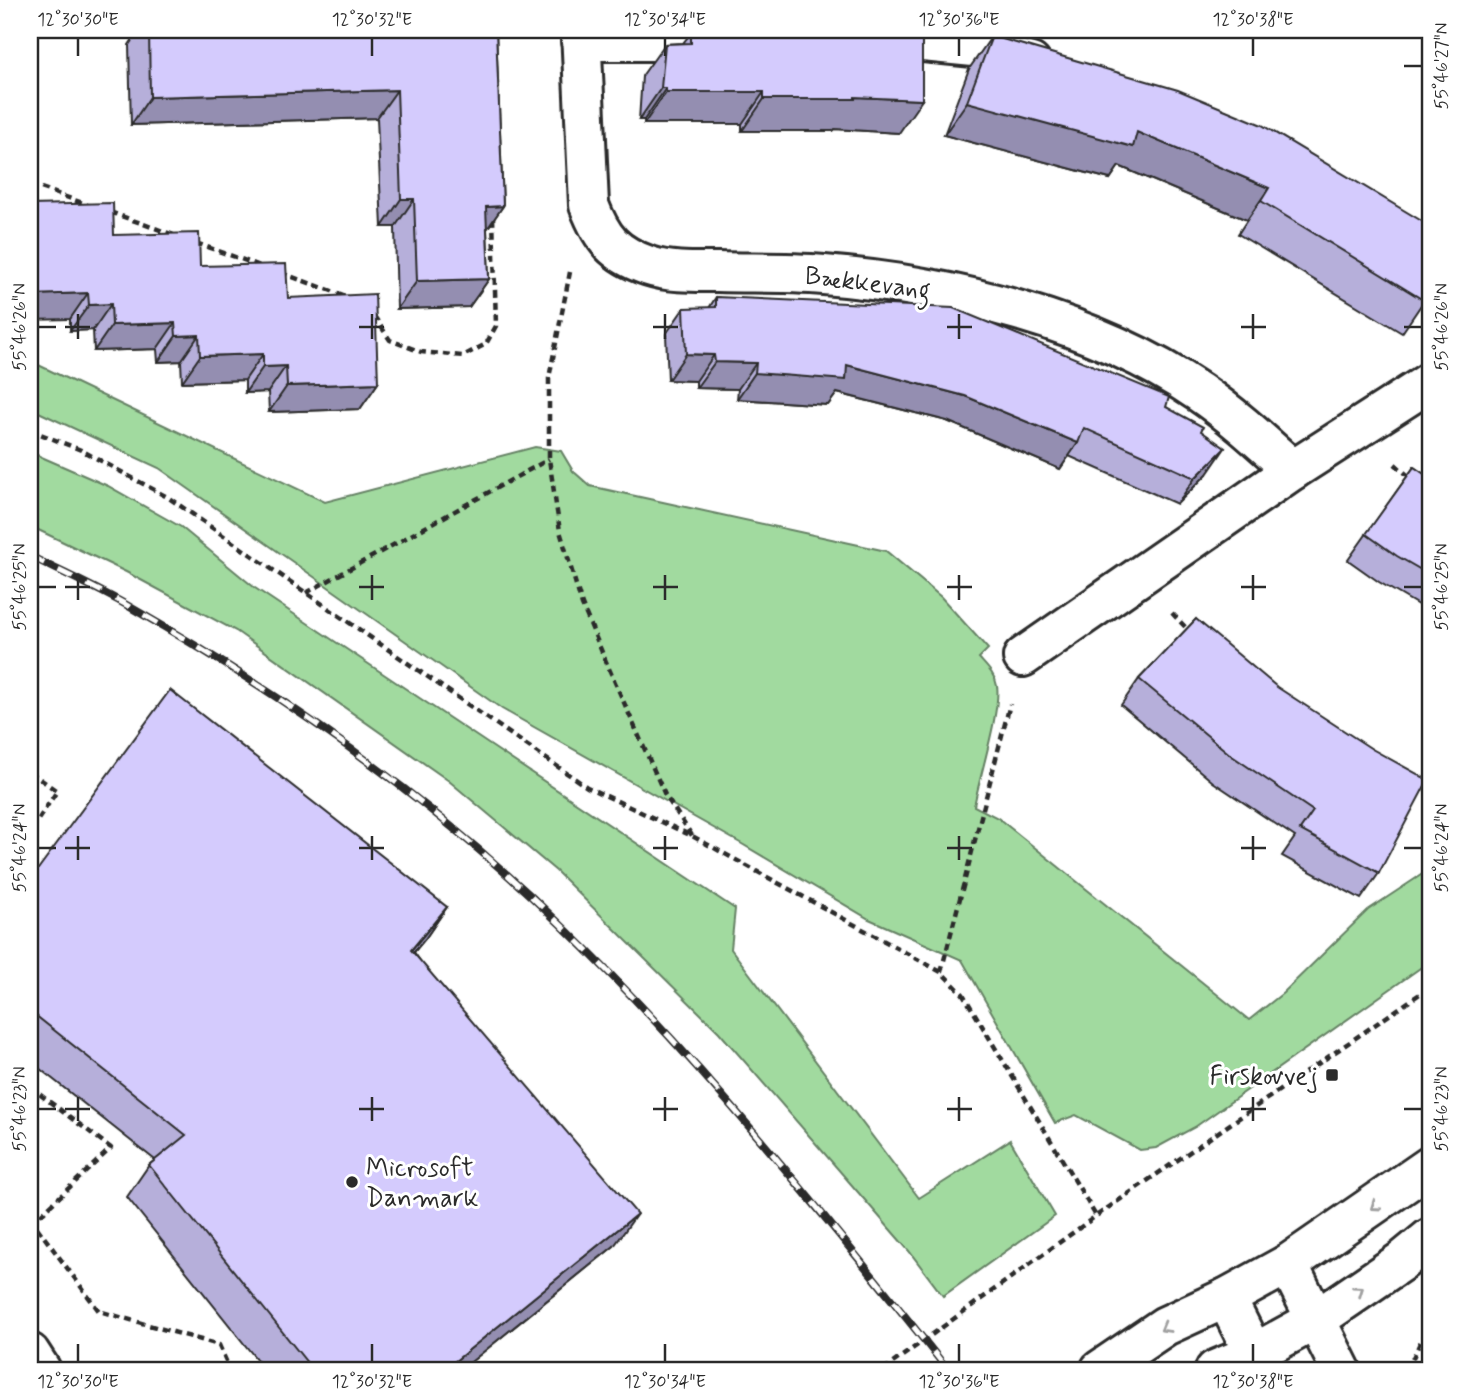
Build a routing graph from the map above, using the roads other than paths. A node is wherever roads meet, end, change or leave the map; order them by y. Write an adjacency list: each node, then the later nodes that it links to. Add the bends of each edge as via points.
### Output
1 (581, 35): 3 (street); 6 (street, Bækkevang, via 589,205 598,230 620,253 653,267 678,271 800,273 935,289 1074,329 1139,357 1199,392)
2 (836, 40): 4 (street, via 974,47)
3 (769, 41)
4 (1062, 72)
5 (1430, 382): 6 (street)
6 (1293, 470): 7 (street)
7 (1023, 657)
8 (1430, 1166): 10 (street, one-way to 10)
9 (1430, 1238): 12 (street, one-way to 9)
10 (1288, 1264): 11 (street); 12 (street)
11 (1226, 1298): 14 (street); 16 (street, one-way to 16, via 1165,1326)
12 (1317, 1319): 14 (street); 18 (street)
13 (30, 1353): 15 (street)
14 (1257, 1362): 17 (street)
15 (41, 1370)
16 (1100, 1370)
17 (1215, 1370)
18 (1341, 1370)

